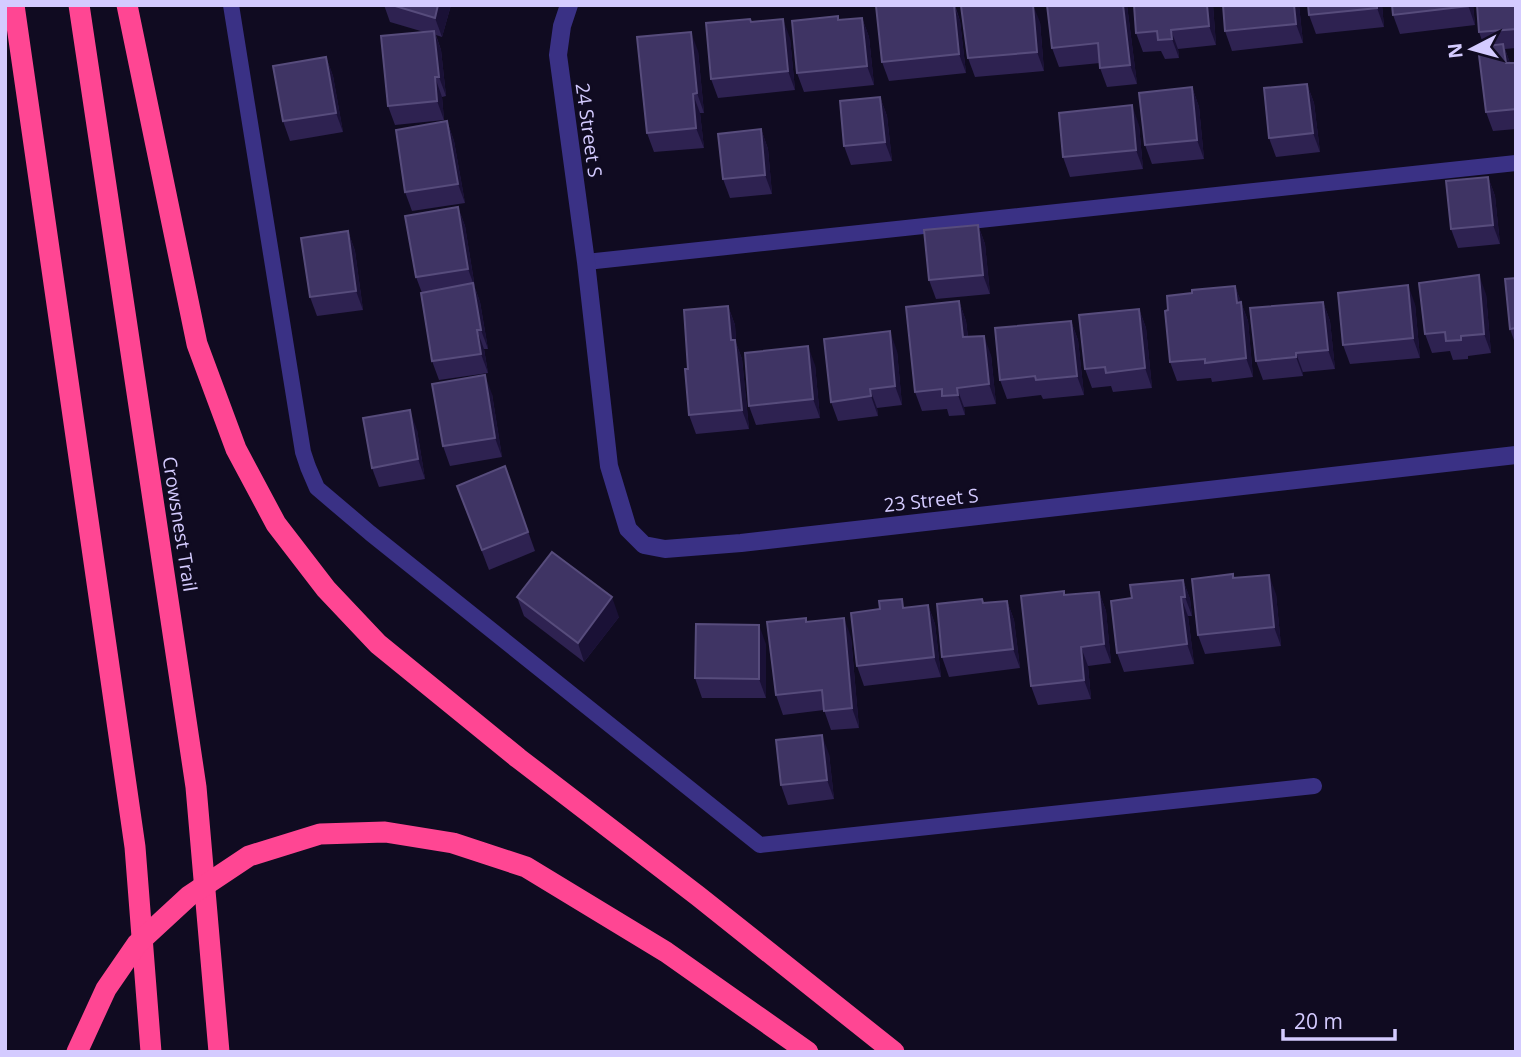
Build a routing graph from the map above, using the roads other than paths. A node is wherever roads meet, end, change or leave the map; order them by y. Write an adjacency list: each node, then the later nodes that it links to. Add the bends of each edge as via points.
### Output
1 (14, 5): 11 (highway, via 135,847)
2 (79, 5): 12 (highway, Crowsnest Trail, via 196,787)
3 (127, 5): 14 (highway, via 197,344 236,449 276,524 326,589 378,644)
4 (231, 5): 9 (lane, via 303,452 317,488 760,845)
5 (569, 5): 7 (street, 24 Street S, via 558,55)
6 (1516, 163): 7 (lane)
7 (586, 262): 8 (street, 23 Street S, via 609,466 628,529 644,545 665,549 741,543)
8 (1516, 455)
9 (1314, 786)
10 (77, 1052): 13 (highway, via 106,989 138,944 189,896 249,856 320,834 385,832 453,843 526,867 666,952)
11 (151, 1052)
12 (219, 1052)
13 (808, 1052)
14 (894, 1052)

